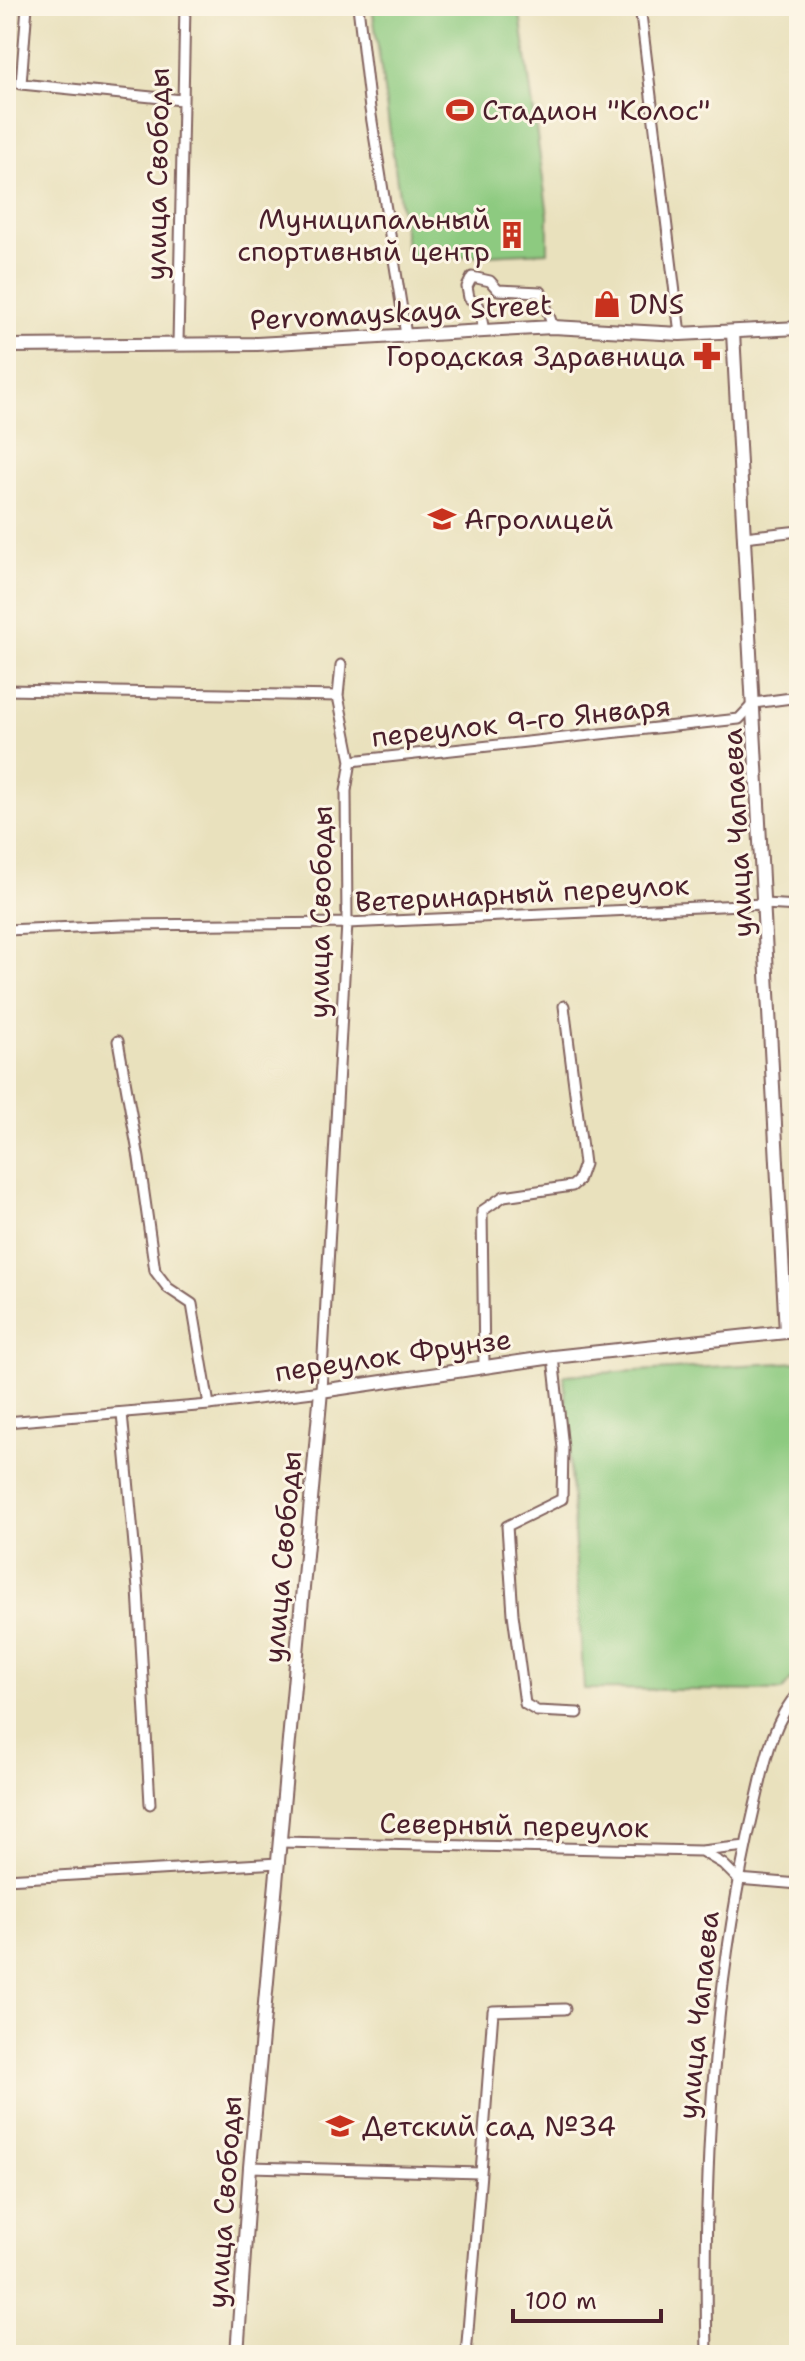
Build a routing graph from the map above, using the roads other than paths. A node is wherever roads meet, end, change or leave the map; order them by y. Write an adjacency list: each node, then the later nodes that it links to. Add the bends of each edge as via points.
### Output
1 (27, 6): 5 (street, via 21,84)
2 (185, 6): 5 (street, улица Свободы)
3 (358, 6): 11 (street)
4 (640, 6): 10 (street)
5 (182, 100): 12 (street, улица Свободы)
6 (553, 327): 8 (main road, Pervomayskaya Street); 8 (street, via 541,292 498,290 490,281 472,277 469,298 479,306); 10 (main road, Pervomayskaya Street)
7 (799, 328): 9 (main road, Pervomayskaya Street)
8 (484, 331): 11 (main road, Pervomayskaya Street)
9 (733, 332): 10 (main road, Pervomayskaya Street); 15 (main road, улица Чапаева)
10 (680, 334)
11 (406, 335): 12 (main road, Pervomayskaya Street)
12 (178, 343): 13 (main road, Pervomayskaya Street)
13 (6, 346)
14 (799, 531): 15 (street)
15 (744, 537): 20 (main road, улица Чапаева)
16 (341, 665): 18 (street)
17 (6, 690): 18 (street, переулок 9-го Января)
18 (338, 696): 21 (street, переулок 9-го Января)
19 (799, 697): 20 (street, переулок 9-го Января)
20 (754, 703): 21 (street, переулок 9-го Января, via 739,719); 22 (main road, улица Чапаева)
21 (351, 761): 24 (street, улица Свободы, via 346,791)
22 (764, 904): 23 (street, Ветеринарный переулок); 24 (street, Ветеринарный переулок); 28 (main road, улица Чапаева)
23 (799, 906)
24 (347, 923): 25 (street, Ветеринарный переулок); 32 (street, улица Свободы)
25 (6, 930)
26 (564, 1006): 31 (street, via 584,1164 572,1186 504,1196 482,1211)
27 (118, 1041): 33 (street, via 155,1271 168,1288 192,1304)
28 (786, 1332): 29 (street); 30 (main road, переулок Фрунзе)
29 (799, 1338)
30 (553, 1357): 31 (main road, переулок Фрунзе); 37 (street, via 563,1448 562,1499 507,1526 513,1614 525,1704 537,1711)
31 (484, 1366): 32 (main road, переулок Фрунзе)
32 (321, 1391): 33 (street, переулок Фрунзе); 39 (main road, улица Свободы)
33 (209, 1405): 34 (street, переулок Фрунзе)
34 (122, 1413): 35 (street, переулок Фрунзе); 38 (street)
35 (6, 1422)
36 (799, 1692): 40 (street, улица Чапаева, via 784,1708 769,1751)
37 (578, 1713)
38 (150, 1804)
39 (280, 1842): 41 (street, Северный переулок); 42 (main road, улица Свободы)
40 (746, 1846): 41 (street, Северный переулок); 44 (street, улица Чапаева)
41 (701, 1851): 44 (street)
42 (278, 1863): 43 (street); 47 (main road, улица Свободы)
43 (6, 1879)
44 (738, 1879): 45 (street); 51 (street, улица Чапаева, via 711,2102)
45 (799, 1884)
46 (565, 2009): 48 (street, via 493,2011)
47 (250, 2167): 48 (street); 49 (main road, улица Свободы)
48 (481, 2173): 50 (street)
49 (237, 2355)
50 (466, 2355)
51 (707, 2355)

